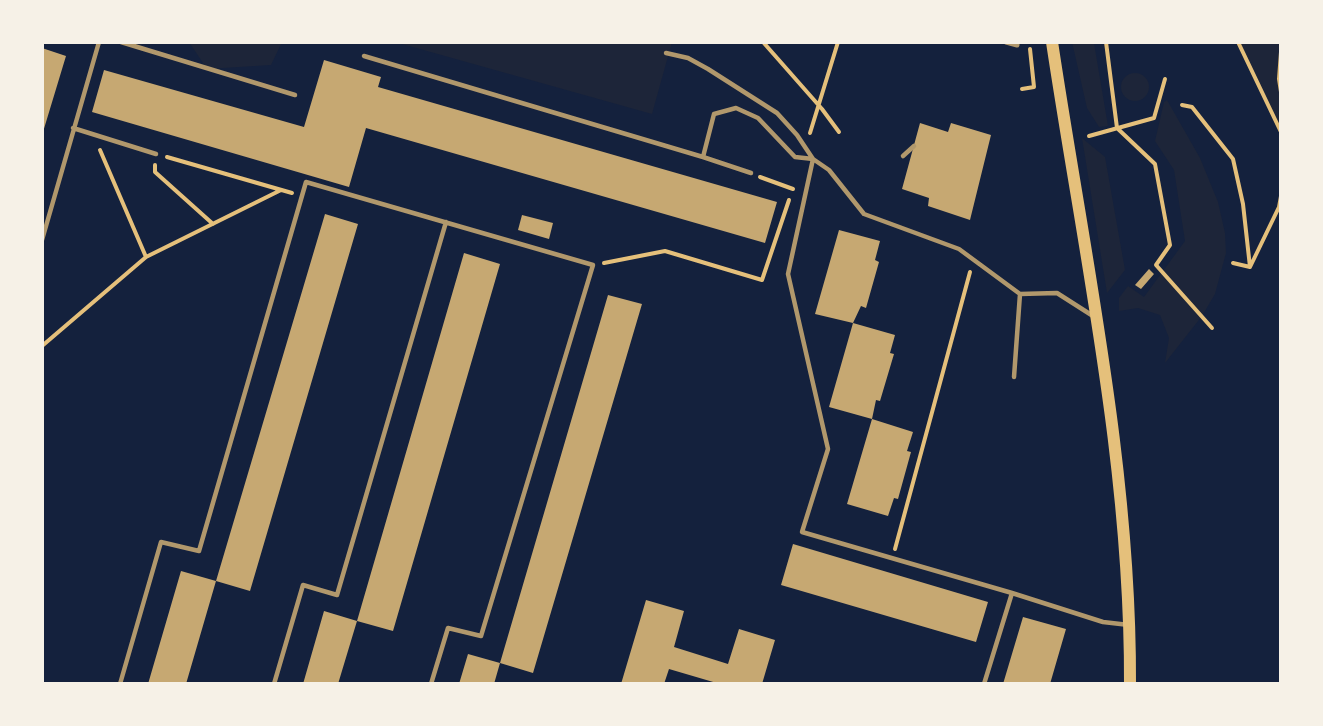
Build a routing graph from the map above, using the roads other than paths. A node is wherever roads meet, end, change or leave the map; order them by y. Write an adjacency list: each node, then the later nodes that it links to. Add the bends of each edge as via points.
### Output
1 (99, 42): 9 (lane)
2 (120, 42): 8 (lane)
3 (1006, 42): 5 (street)
4 (1052, 42): 19 (main road)
5 (1017, 45)
6 (666, 53): 14 (lane, via 688,58 769,108)
7 (364, 56): 13 (lane)
8 (295, 94)
9 (73, 128): 11 (lane); 17 (lane)
10 (914, 146): 12 (lane)
11 (156, 154)
12 (903, 156)
13 (703, 157): 14 (lane, via 714,114 736,108 758,118 795,157); 15 (lane)
14 (813, 159): 18 (lane, via 829,170 864,214 959,249); 21 (lane, via 788,274 828,449 802,532)
15 (751, 173)
16 (446, 222): 23 (lane, via 306,182 199,551 161,542); 24 (lane, via 337,595 303,585); 25 (lane, via 593,265 481,636 448,628)
17 (42, 240)
18 (1020, 294): 19 (lane, via 1057,293); 20 (lane)
19 (1098, 320): 22 (main road, via 1122,512)
20 (1014, 377)
21 (1012, 592): 22 (lane, via 1103,622); 26 (lane)
22 (1130, 625): 27 (main road)
23 (120, 684)
24 (274, 684)
25 (431, 684)
26 (984, 684)
27 (1130, 684)

